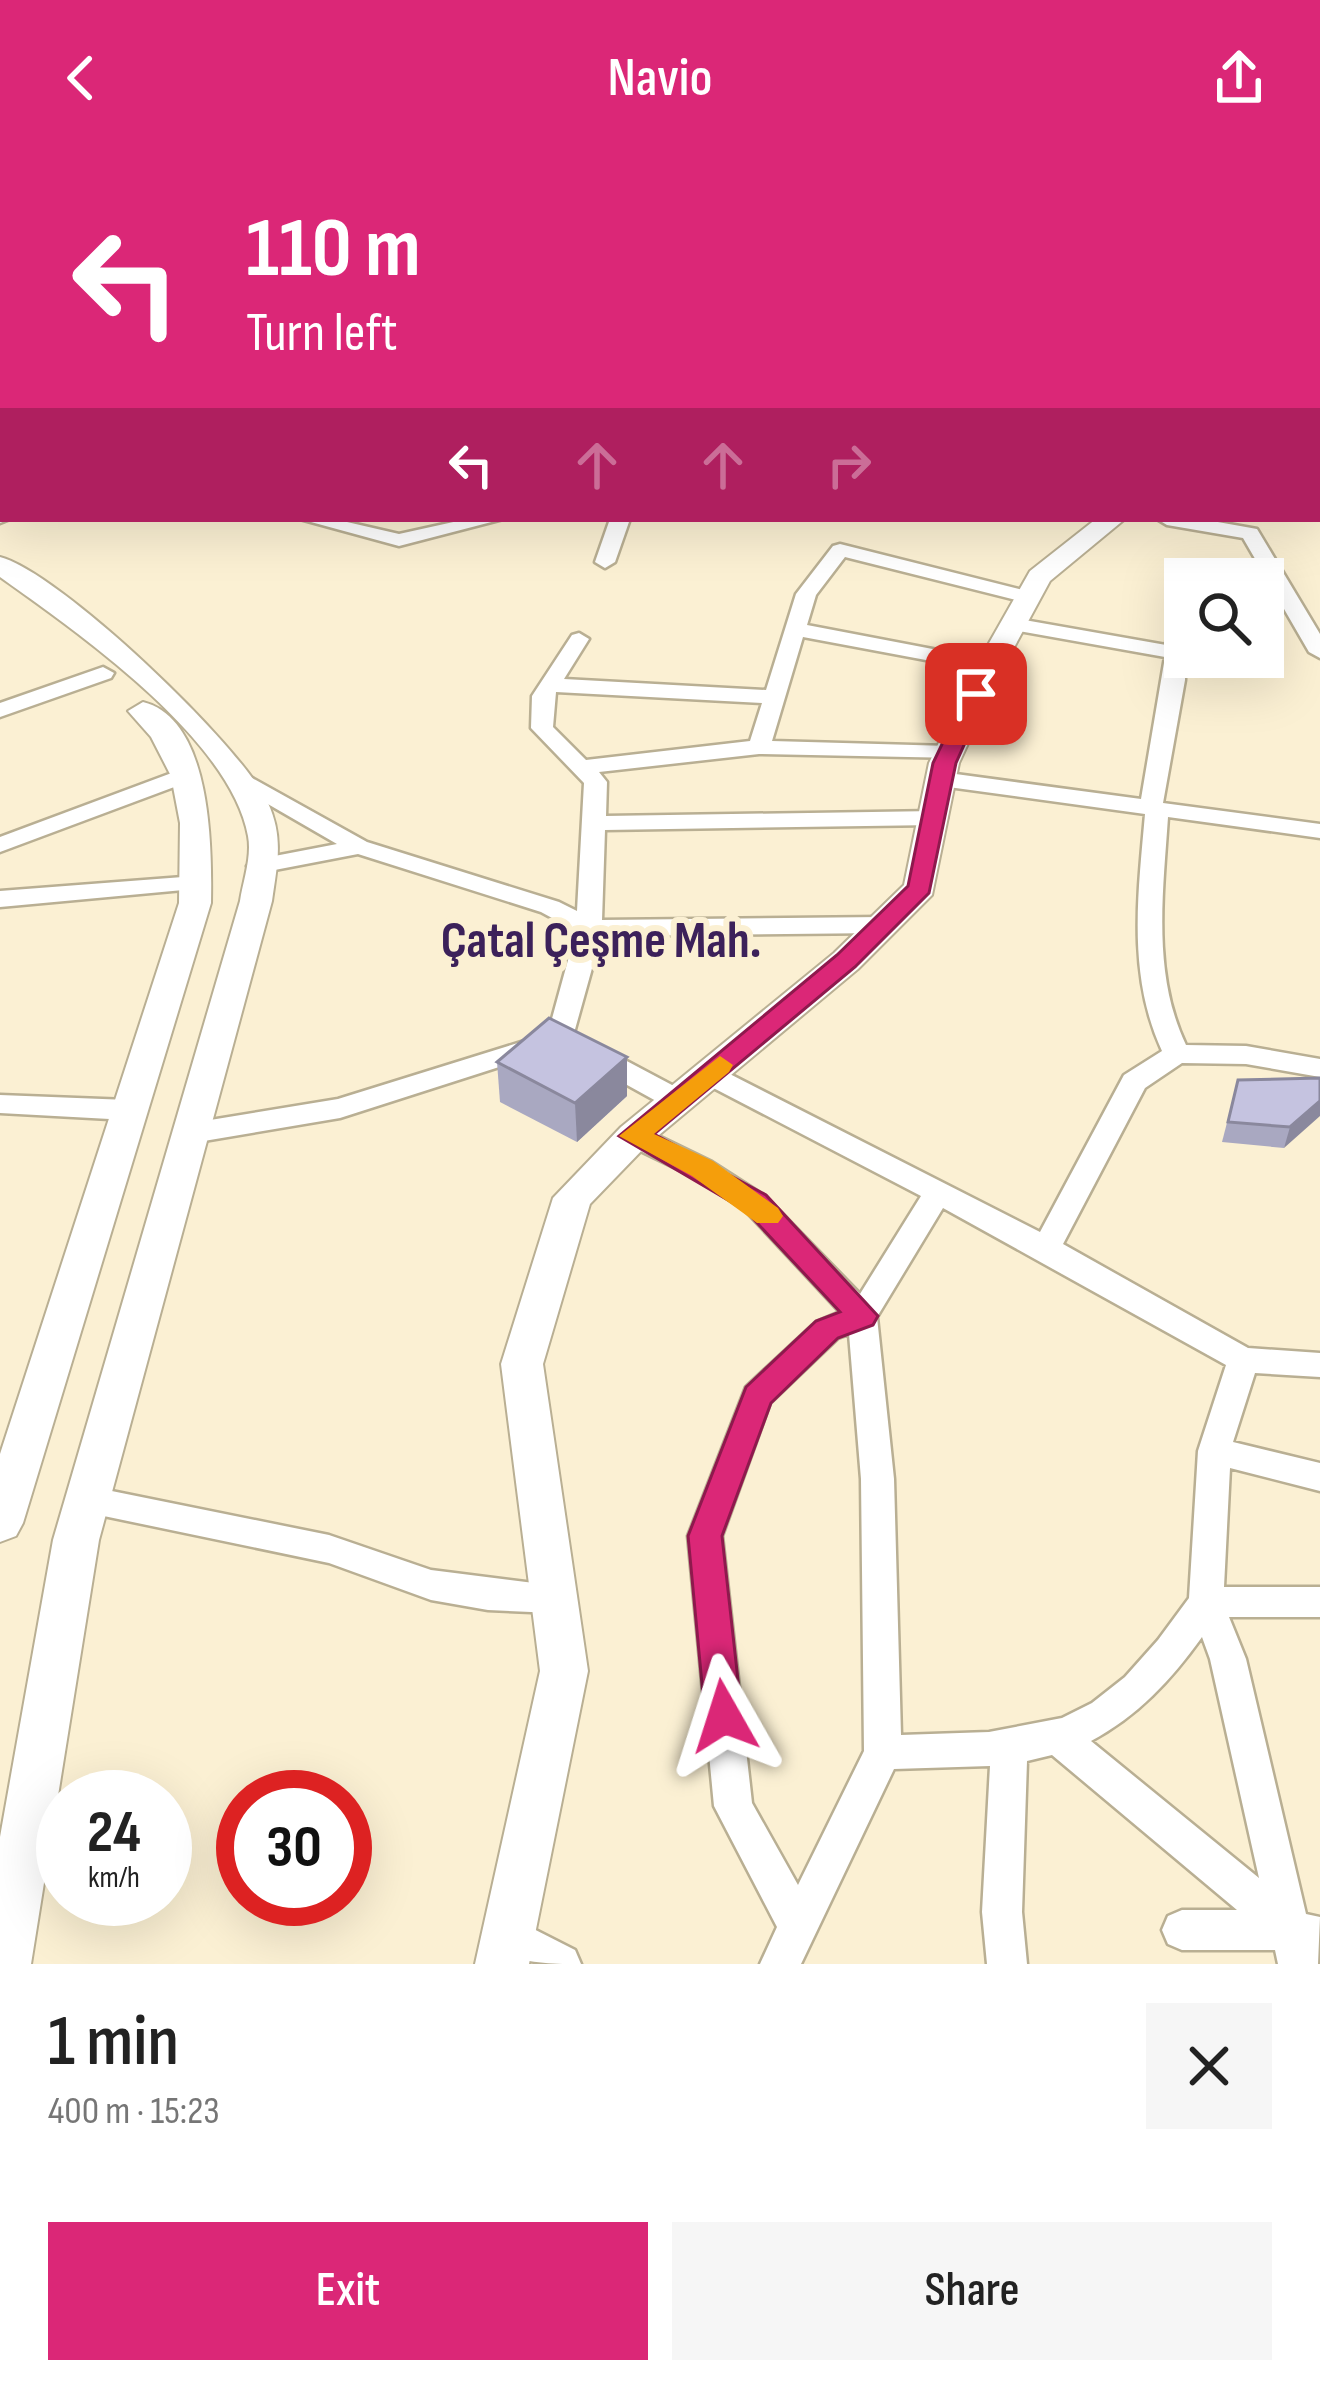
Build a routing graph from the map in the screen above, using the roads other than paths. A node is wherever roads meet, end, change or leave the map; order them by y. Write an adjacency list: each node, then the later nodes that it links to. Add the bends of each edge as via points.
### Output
1 (323, 522): 7 (street)
2 (409, 522): 7 (street)
3 (480, 522): 7 (street)
4 (619, 522): 8 (street)
5 (1108, 522): 11 (street, via 1039,578)
6 (1185, 522): 15 (street, via 1250,533)
7 (398, 540)
8 (604, 562)
9 (0, 565): 25 (street, via 108,643)
10 (0, 588): 17 (street)
11 (1020, 611): 12 (street, via 840,550 806,593); 14 (street); 16 (street)
12 (795, 628): 16 (street); 20 (street)
13 (579, 639): 19 (street)
14 (1164, 649)
15 (1320, 652)
16 (990, 666): 26 (street)
17 (103, 673): 21 (street); 24 (street, via 171,736)
18 (1173, 678): 27 (street)
19 (549, 686): 20 (street); 23 (street, via 542,728)
20 (774, 697): 22 (street)
21 (0, 710)
22 (759, 747): 23 (street); 26 (street)
23 (581, 767): 28 (street, via 596,782)
24 (185, 775): 30 (street); 33 (street, via 197,808)
25 (236, 776): 31 (street); 32 (street, via 264,836)
26 (942, 783): 27 (street); 28 (street); 35 (street, via 920,888)
27 (1154, 807): 29 (street); 38 (street, via 1156,1018)
28 (594, 823): 36 (street)
29 (1320, 831)
30 (0, 844)
31 (358, 847): 32 (street); 36 (street)
32 (260, 866): 44 (street)
33 (196, 883): 34 (street); 43 (street)
34 (0, 899)
35 (882, 925): 36 (street); 40 (street)
36 (589, 928): 37 (street)
37 (560, 1037): 41 (street); 44 (street, via 340,1108)
38 (1177, 1054): 39 (street); 47 (street, via 1134,1082)
39 (1320, 1068)
40 (708, 1074): 41 (street); 46 (street)
41 (676, 1100): 45 (street)
42 (0, 1104): 43 (street)
43 (128, 1110): 52 (street)
44 (193, 1133): 54 (street)
45 (634, 1136): 48 (street, via 755,1203); 56 (street, via 572,1198 522,1364)
46 (938, 1192): 47 (street); 48 (street)
47 (1046, 1248): 49 (street)
48 (862, 1316): 61 (street, via 877,1410); 62 (street, via 827,1330 758,1396 705,1536 733,1807)
49 (1243, 1360): 50 (street); 51 (street)
50 (1320, 1365)
51 (1214, 1451): 53 (street); 57 (street)
52 (9, 1467): 55 (street)
53 (1320, 1478)
54 (87, 1500): 56 (street, via 328,1549 431,1585); 66 (street)
55 (0, 1523)
56 (554, 1598): 65 (street, via 564,1671)
57 (1206, 1602): 58 (street); 59 (street, via 1167,1663 1101,1718); 64 (street)
58 (1320, 1602)
59 (1061, 1739): 60 (street); 64 (street)
60 (1009, 1751): 61 (street); 69 (street)
61 (883, 1752): 62 (street)
62 (799, 1927): 68 (street)
63 (1182, 1930): 64 (street)
64 (1303, 1944)
65 (505, 1950): 67 (street)
66 (4, 1964)
67 (561, 1964)
68 (780, 1964)
69 (1007, 1964)

